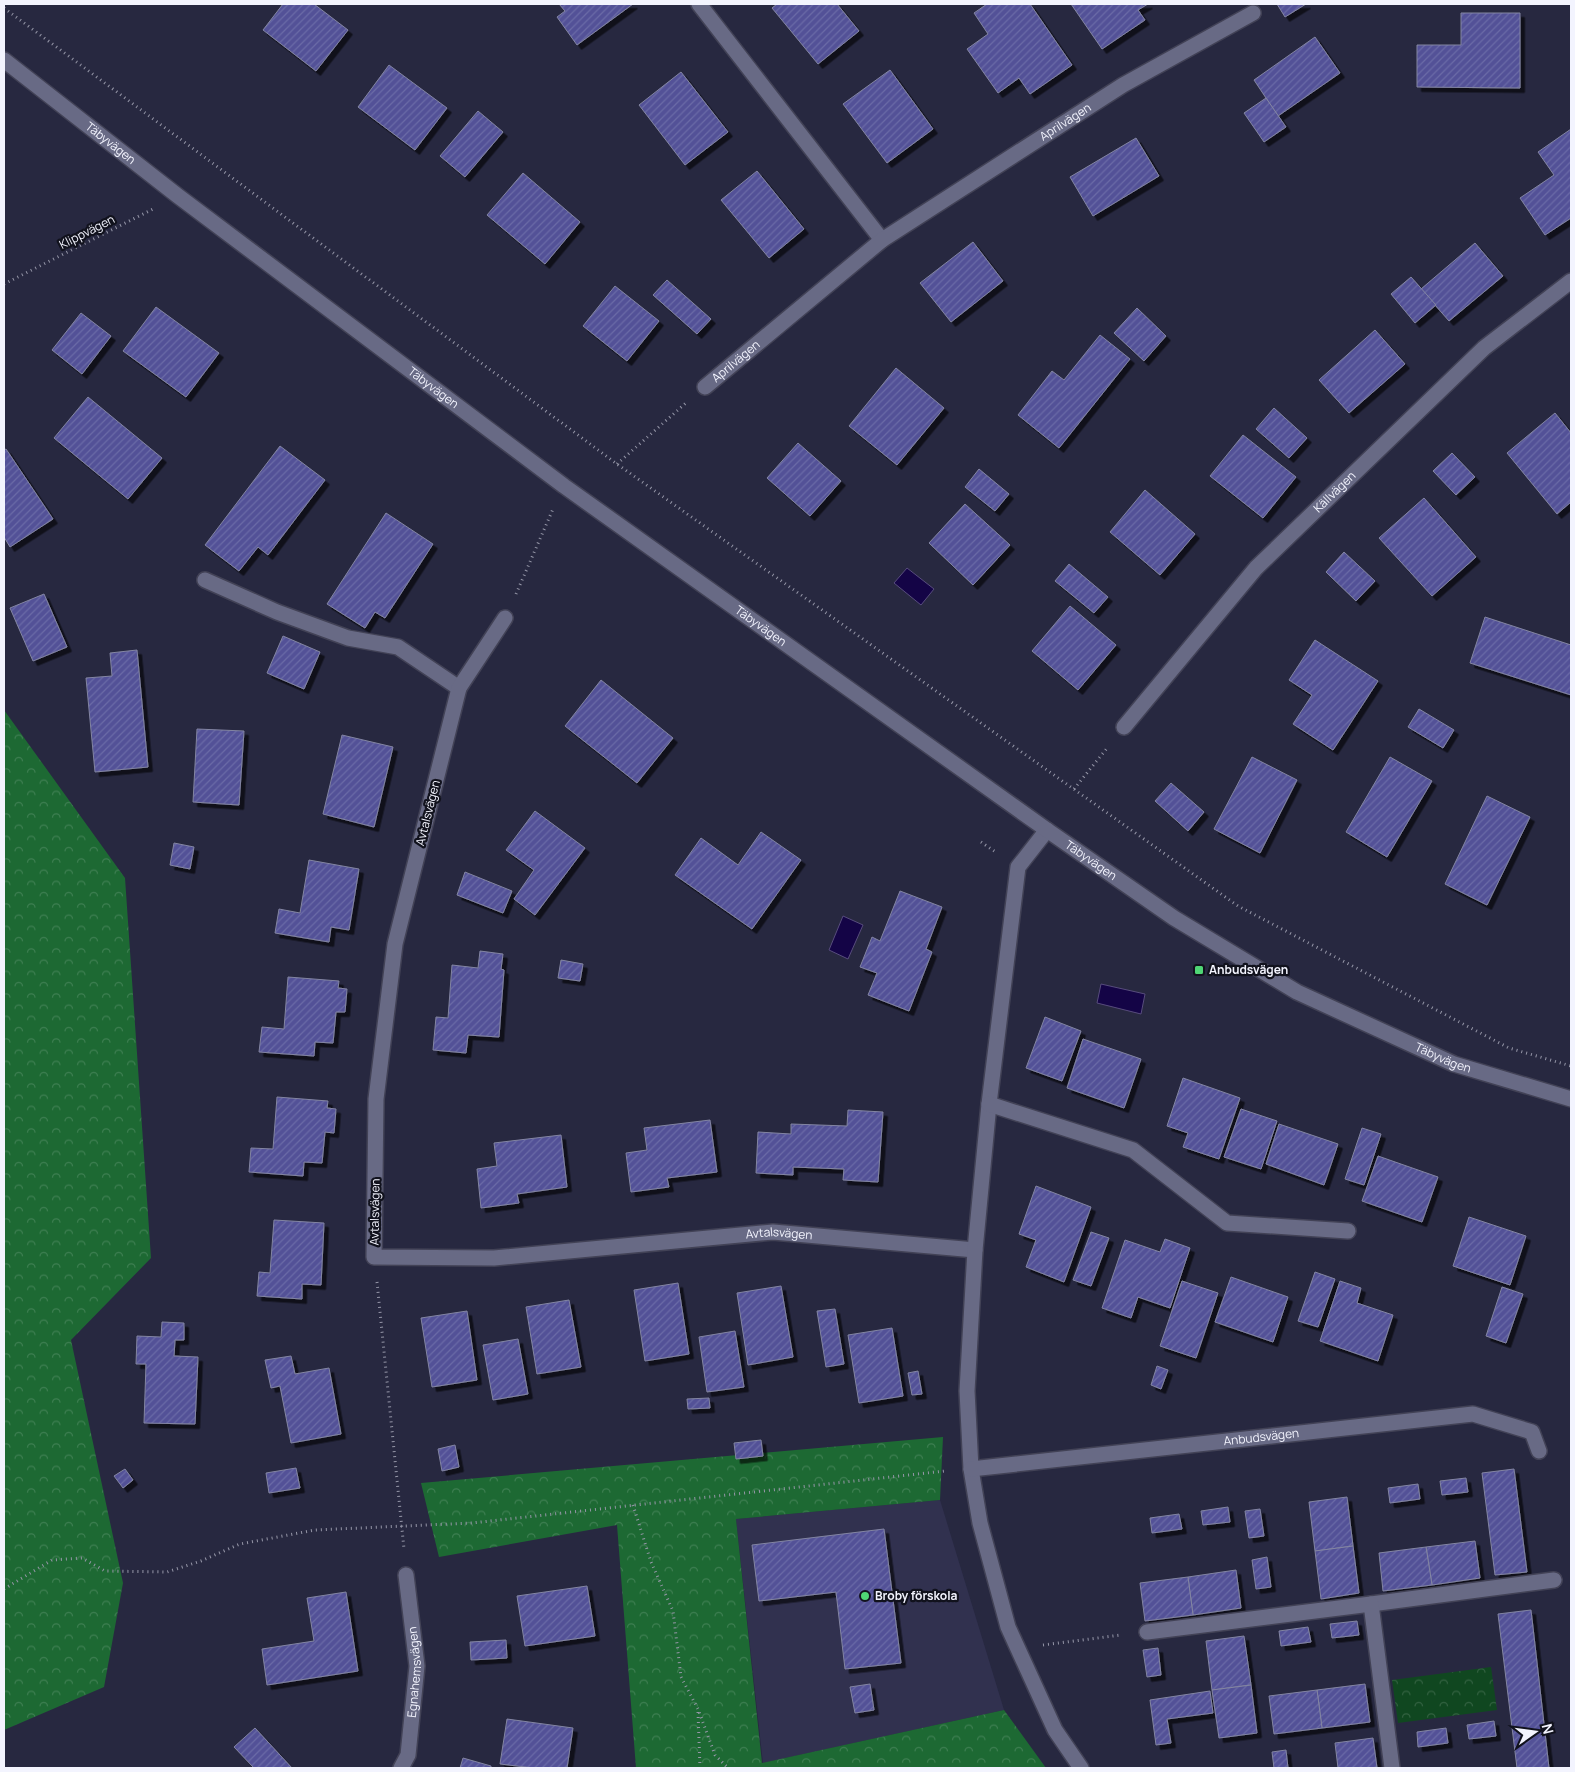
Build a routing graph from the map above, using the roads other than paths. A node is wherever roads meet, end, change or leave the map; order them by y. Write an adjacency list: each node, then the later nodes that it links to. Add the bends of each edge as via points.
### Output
1 (698, 4): 4 (street)
2 (1253, 13): 4 (street, Aprilvägen, via 1123,86)
3 (4, 60): 11 (street, Täbyvägen, via 178,196 564,486)
4 (882, 240): 6 (street, Aprilvägen)
5 (1571, 281): 10 (street, Källvägen, via 1484,348 1256,568)
6 (705, 387)
7 (205, 580): 9 (street, via 277,612 348,638 398,647)
8 (505, 618): 9 (street, Avtalsvägen)
9 (459, 688): 15 (street, Avtalsvägen, via 395,944 376,1099 374,1257 494,1258 773,1232)
10 (1124, 727)
11 (1047, 830): 12 (street, Täbyvägen, via 1174,918 1297,992 1454,1064); 13 (street, via 1018,867)
12 (1571, 1099)
13 (989, 1104): 14 (street, via 1132,1150 1227,1223); 15 (street)
14 (1348, 1230)
15 (975, 1250): 17 (street, via 967,1391)
16 (1539, 1451): 17 (street, Anbudsvägen, via 1532,1432 1472,1414)
17 (971, 1469): 23 (street, via 980,1523 1008,1627 1055,1730)
18 (406, 1575): 22 (street, Egnahemsvägen, via 417,1666 408,1755)
19 (1554, 1580): 20 (street)
20 (1371, 1604): 21 (street); 24 (street)
21 (1147, 1632)
22 (401, 1768)
23 (1081, 1768)
24 (1392, 1768)

